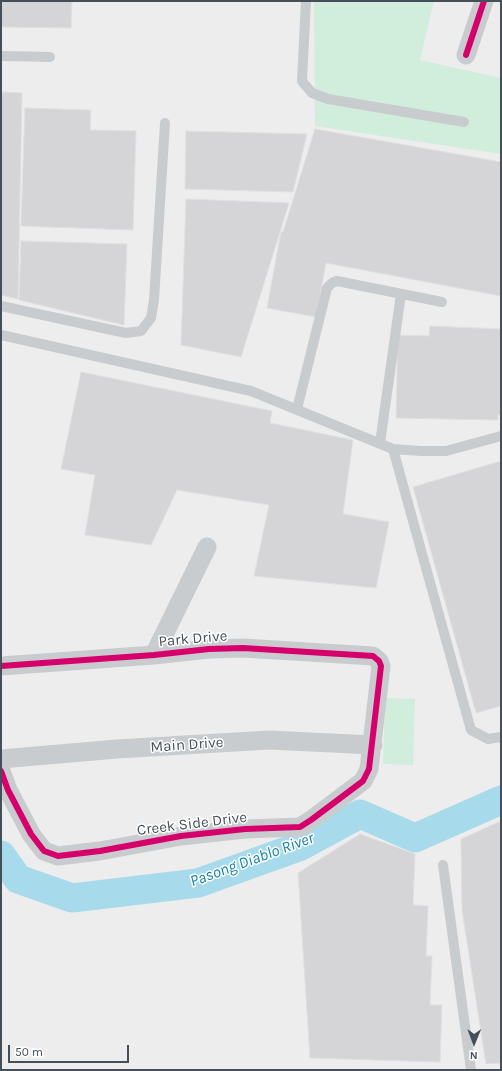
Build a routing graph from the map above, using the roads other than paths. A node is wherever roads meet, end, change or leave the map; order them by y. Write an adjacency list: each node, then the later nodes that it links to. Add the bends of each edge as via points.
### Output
1 (306, 1): 6 (lane, via 302,81 312,93 328,100)
2 (484, 1): 3 (street)
3 (466, 55)
4 (1, 56): 5 (lane)
5 (50, 57)
6 (464, 122)
7 (165, 123): 10 (lane, via 154,300 151,318 140,331 126,334)
8 (402, 294): 9 (lane); 12 (lane, via 336,281 327,288); 14 (lane)
9 (442, 302)
10 (1, 306)
11 (1, 335): 12 (lane, via 251,391)
12 (297, 409): 14 (lane)
13 (501, 436): 15 (lane, via 446,451)
14 (380, 443): 15 (lane)
15 (393, 449): 20 (lane, via 471,730 488,739)
16 (207, 547): 17 (street)
17 (154, 655): 18 (street, Park Drive); 19 (street, Park Drive, via 243,648 373,656)
18 (1, 666)
19 (381, 666): 21 (street, Creek Side Drive)
20 (501, 737)
21 (373, 745): 22 (street, Main Drive, via 269,740); 24 (street, Creek Side Drive, via 369,769 362,781 300,827 245,829 181,836 58,856 44,850 31,834)
22 (1, 759)
23 (1, 771): 24 (street, Creek Side Drive)
24 (5, 790)
25 (443, 865): 26 (lane)
26 (471, 1070)

